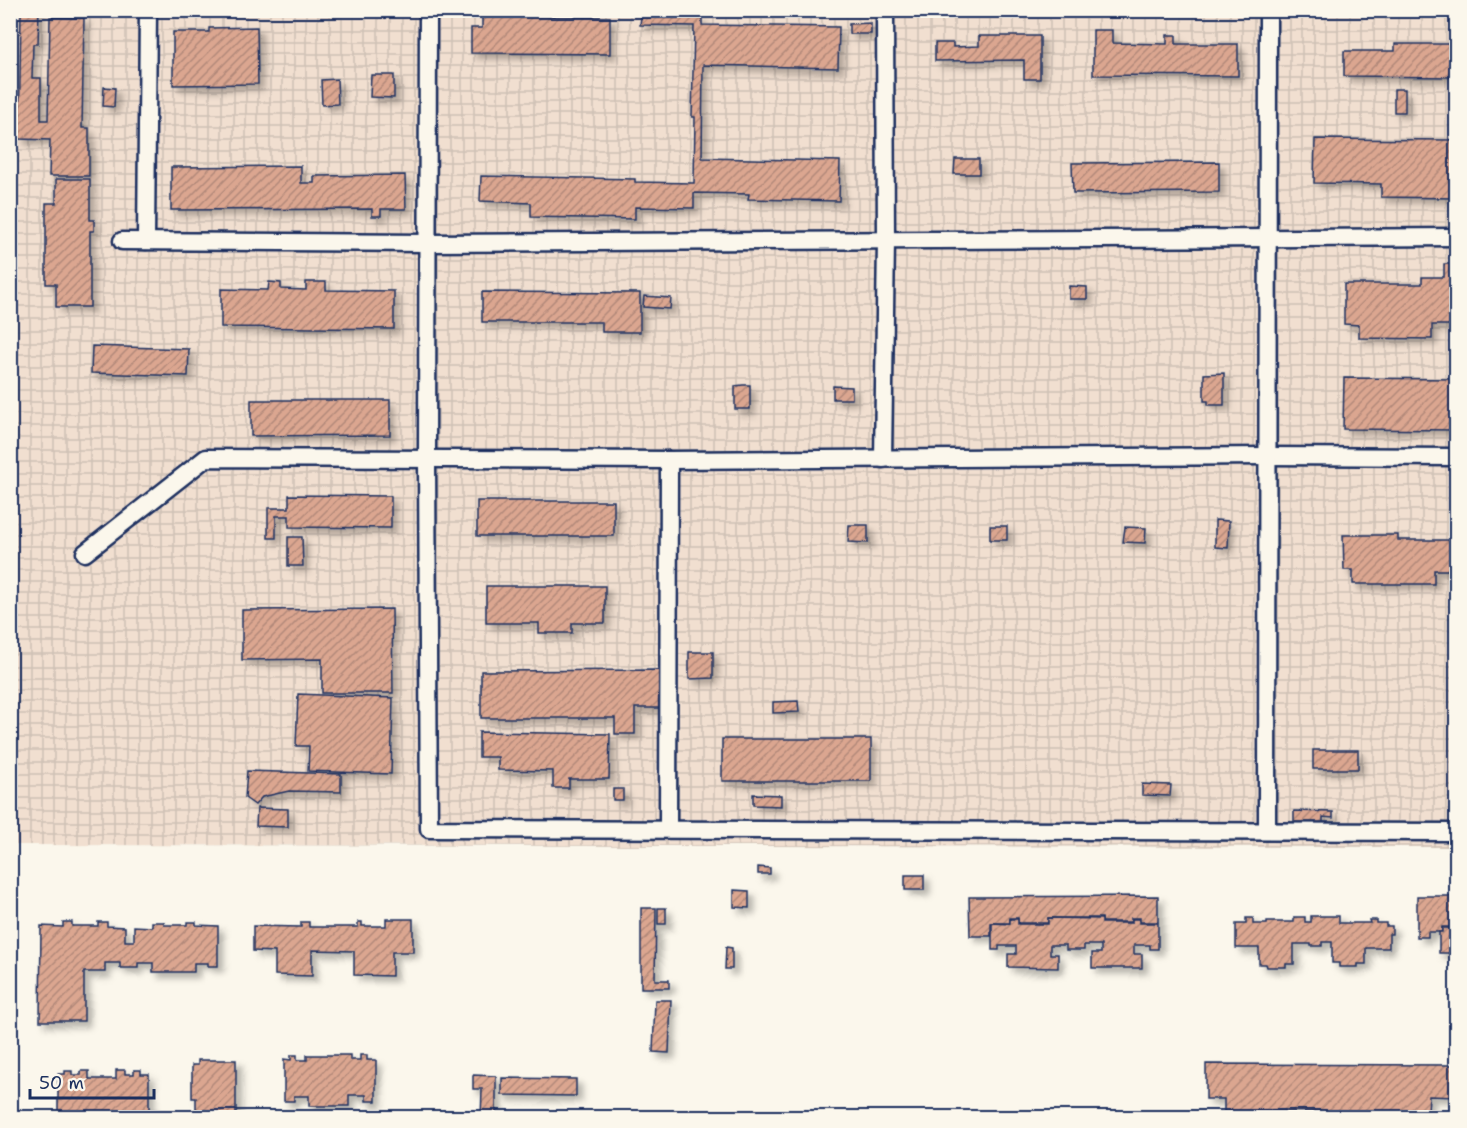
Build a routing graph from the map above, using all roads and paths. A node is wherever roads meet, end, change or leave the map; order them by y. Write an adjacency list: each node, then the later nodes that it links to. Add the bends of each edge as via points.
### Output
1 (148, 10): 9 (street)
2 (428, 10): 10 (street)
3 (885, 10): 7 (street)
4 (1268, 10): 6 (street)
5 (1456, 237): 6 (street)
6 (1269, 239): 7 (street); 11 (street)
7 (886, 240): 10 (street); 13 (street)
8 (122, 241): 9 (street)
9 (146, 241): 10 (street)
10 (428, 243): 14 (street)
11 (1267, 456): 12 (street); 13 (street); 18 (street)
12 (1456, 457)
13 (883, 459): 15 (street)
14 (428, 460): 15 (street); 16 (street, via 206,458); 17 (street, via 429,829)
15 (669, 460): 17 (street)
16 (85, 553)
17 (668, 829): 18 (street)
18 (1267, 831): 19 (street)
19 (1456, 831)

